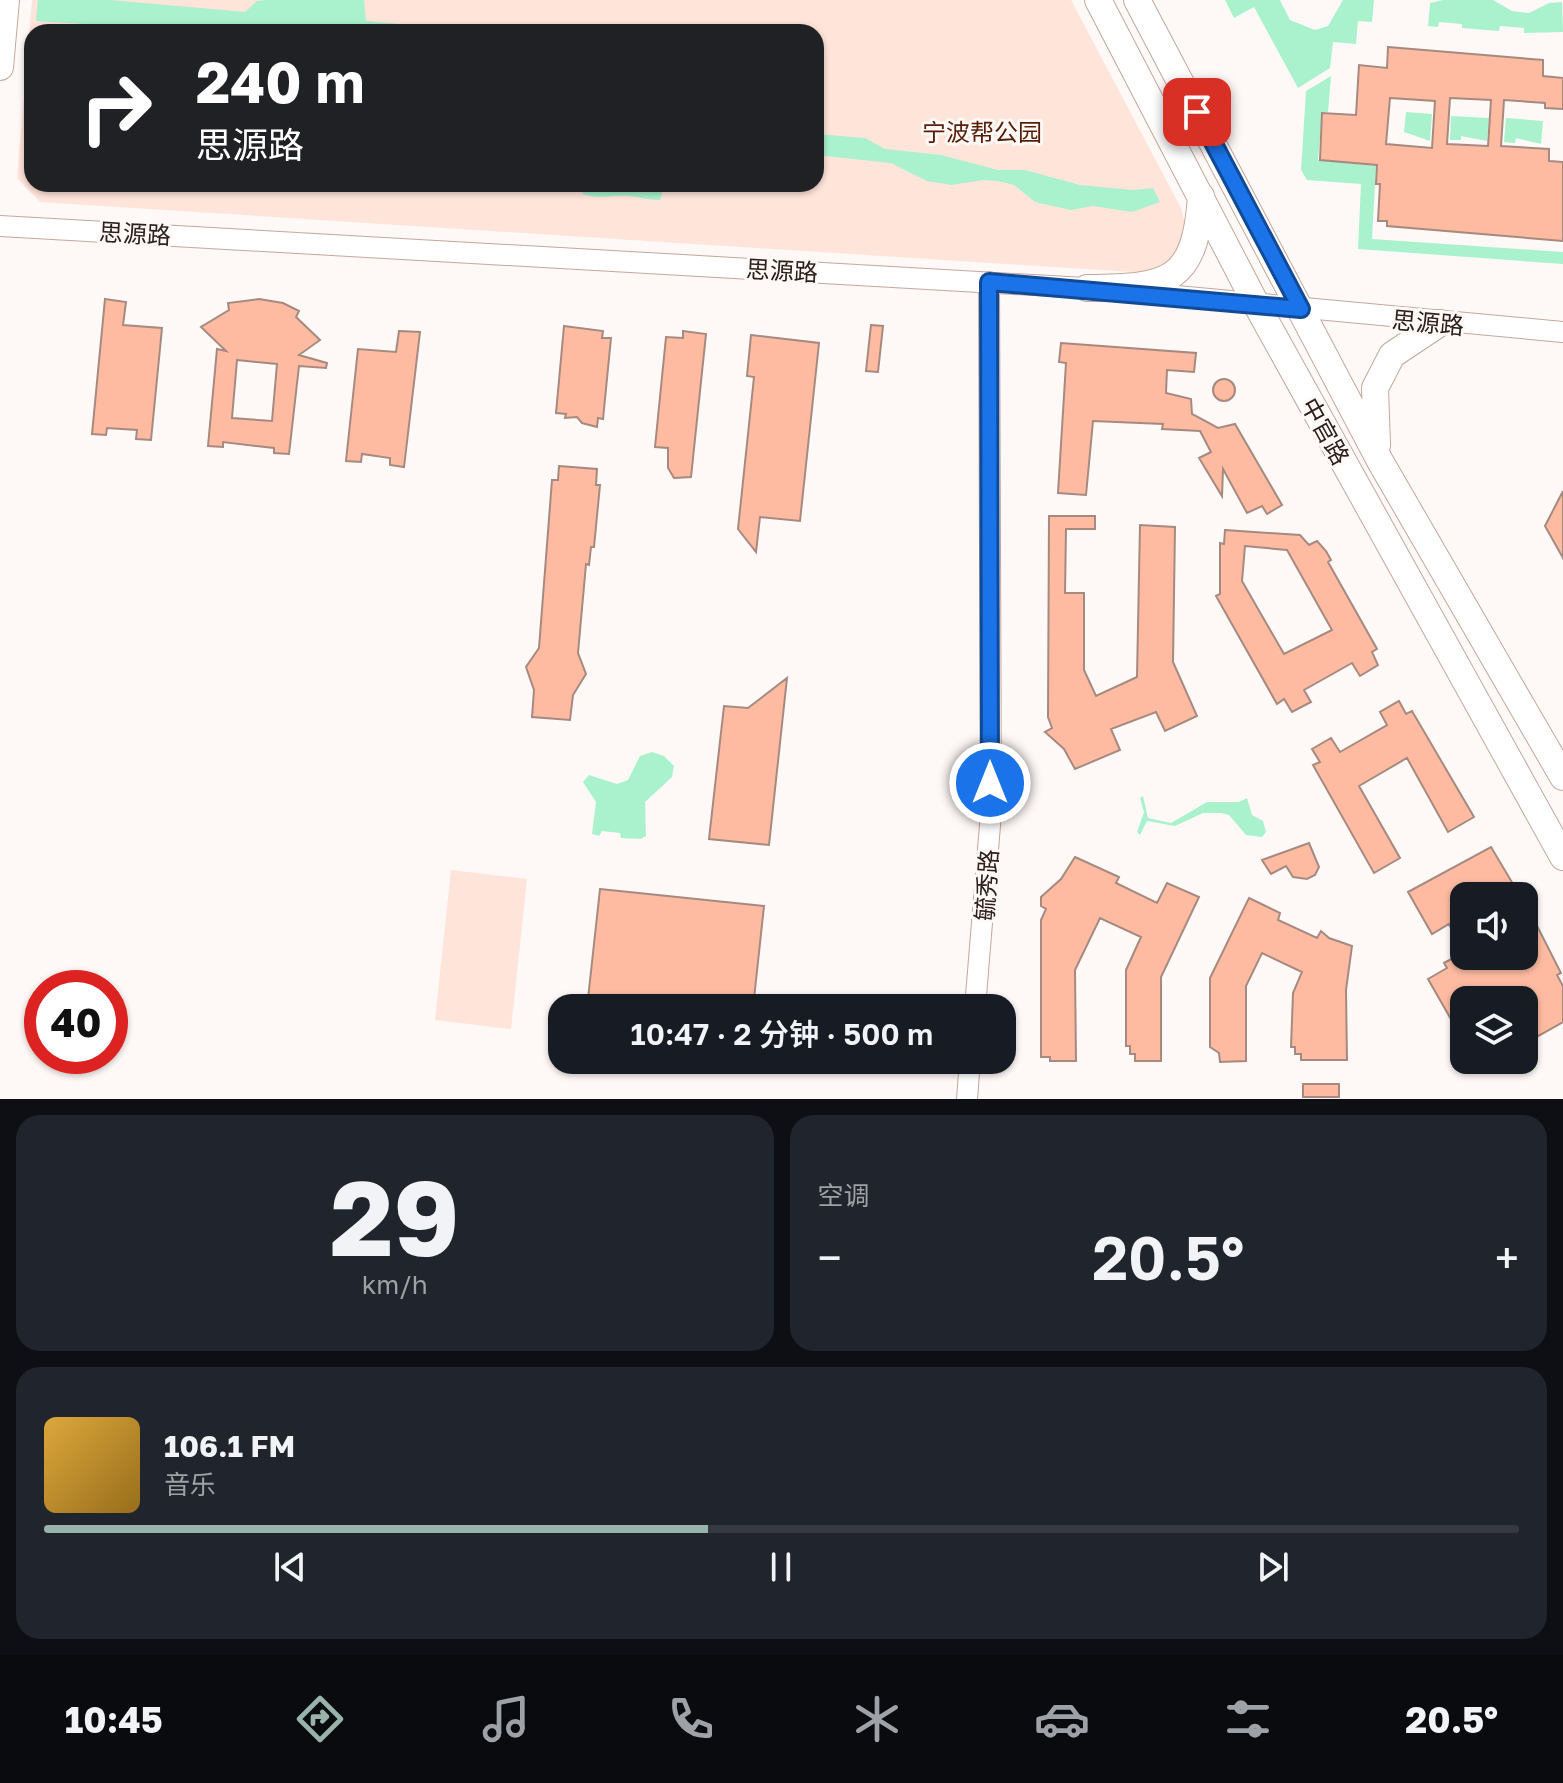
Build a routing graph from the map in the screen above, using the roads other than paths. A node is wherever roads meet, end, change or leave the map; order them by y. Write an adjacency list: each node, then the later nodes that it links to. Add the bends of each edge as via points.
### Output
1 (6, 0): 4 (main road)
2 (1098, 0): 5 (main road, 中官路)
3 (1137, 0): 10 (main road, 中官路)
4 (0, 67)
5 (1201, 196): 8 (main road, via 1192,256 1175,275 1135,288); 9 (main road, 中官路)
6 (0, 226): 7 (street, 思源路)
7 (989, 282): 8 (street, 思源路); 16 (street, 毓秀路, via 991,813)
8 (1087, 288): 9 (street, 思源路)
9 (1255, 302): 10 (street, 思源路); 15 (main road, 中官路)
10 (1301, 309): 11 (street, 思源路); 13 (main road, 中官路)
11 (1440, 323): 12 (street, 思源路); 13 (main road, via 1392,355 1375,388)
12 (1563, 332)
13 (1380, 461): 14 (main road, 中官路)
14 (1563, 777)
15 (1563, 857)
16 (976, 994)
17 (969, 1074): 18 (street)
18 (967, 1099)

